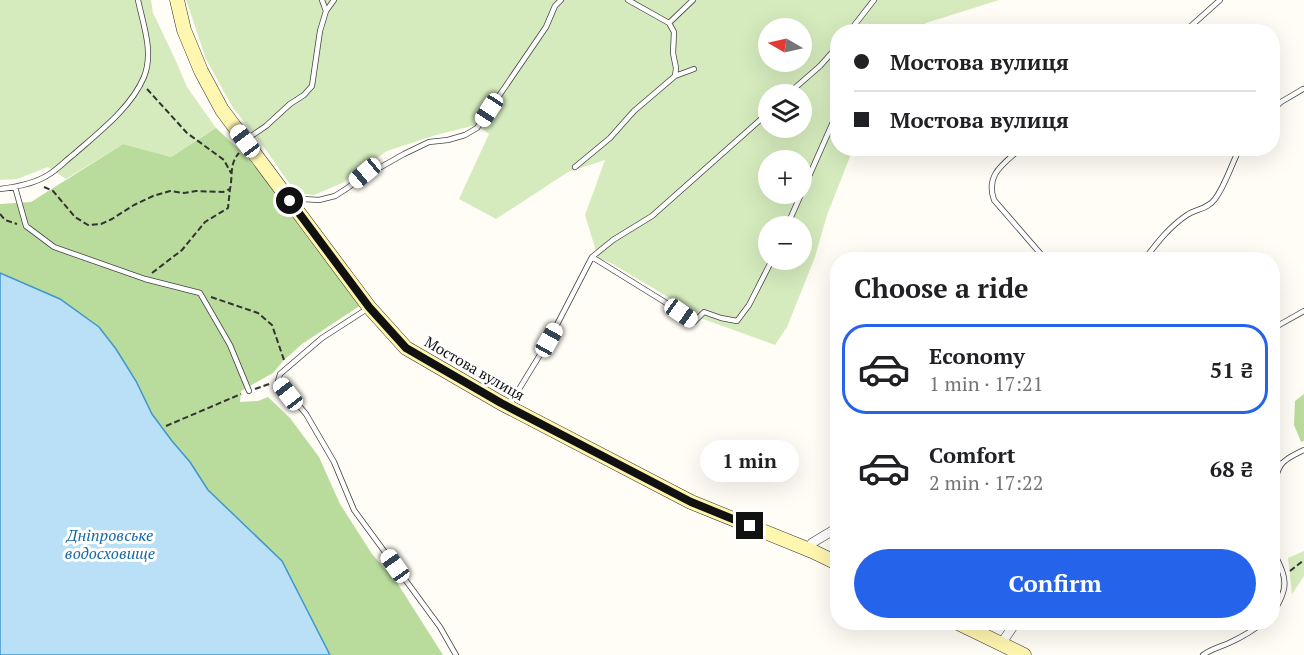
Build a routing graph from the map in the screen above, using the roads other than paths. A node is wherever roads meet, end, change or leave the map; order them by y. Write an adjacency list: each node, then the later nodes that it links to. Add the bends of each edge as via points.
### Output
1 (138, 0): 26 (lane, via 148,44 144,76 134,94 114,119 49,175)
2 (177, 0): 22 (street, Мостова вулиця, via 201,71 222,110)
3 (322, 0): 10 (lane)
4 (334, 0): 10 (lane)
5 (561, 0): 28 (lane, via 477,128 404,153 365,173 335,196)
6 (628, 0): 11 (lane)
7 (693, 0): 11 (lane)
8 (874, 0): 12 (lane)
9 (1220, 0): 13 (lane)
10 (326, 11): 22 (lane, via 312,86)
11 (669, 23): 16 (lane, via 674,32)
12 (855, 24)
13 (1193, 24)
14 (830, 55): 17 (lane)
15 (694, 69): 16 (lane)
16 (675, 76): 25 (lane)
17 (799, 84)
18 (1303, 89): 19 (lane)
19 (1280, 103)
20 (758, 122): 32 (lane, via 652,216)
21 (830, 129): 29 (lane)
22 (248, 144): 28 (street, Мостова вулиця)
23 (1013, 156): 30 (lane, via 993,176 991,192)
24 (1237, 156): 31 (lane, via 1214,201 1188,214)
25 (576, 167)
26 (15, 187): 27 (lane); 37 (lane, via 26,226 54,247 200,293 230,345)
27 (0, 189)
28 (290, 201): 34 (street, Мостова вулиця)
29 (791, 216)
30 (1039, 252)
31 (1150, 252)
32 (592, 257): 33 (lane, via 694,322 704,312 737,321); 38 (lane, via 549,340)
33 (767, 270)
34 (369, 307): 38 (street, Мостова вулиця, via 406,348); 50 (lane, via 322,338 280,374 278,381 306,414 334,462 354,510 440,627)
35 (1304, 311): 36 (lane)
36 (1280, 324)
37 (249, 391)
38 (508, 407): 42 (street, Мостова вулиця, via 691,502)
39 (1304, 450): 40 (lane)
40 (1281, 464)
41 (830, 532): 42 (street, via 812,543)
42 (809, 550): 43 (street, Мостова вулиця)
43 (830, 560)
44 (1280, 566): 45 (lane, via 1285,578)
45 (1280, 597)
46 (972, 630): 49 (street)
47 (1011, 630): 49 (street)
48 (1253, 630): 52 (lane)
49 (1001, 644): 51 (street)
50 (456, 655)
51 (1024, 655)
52 (1203, 655)

